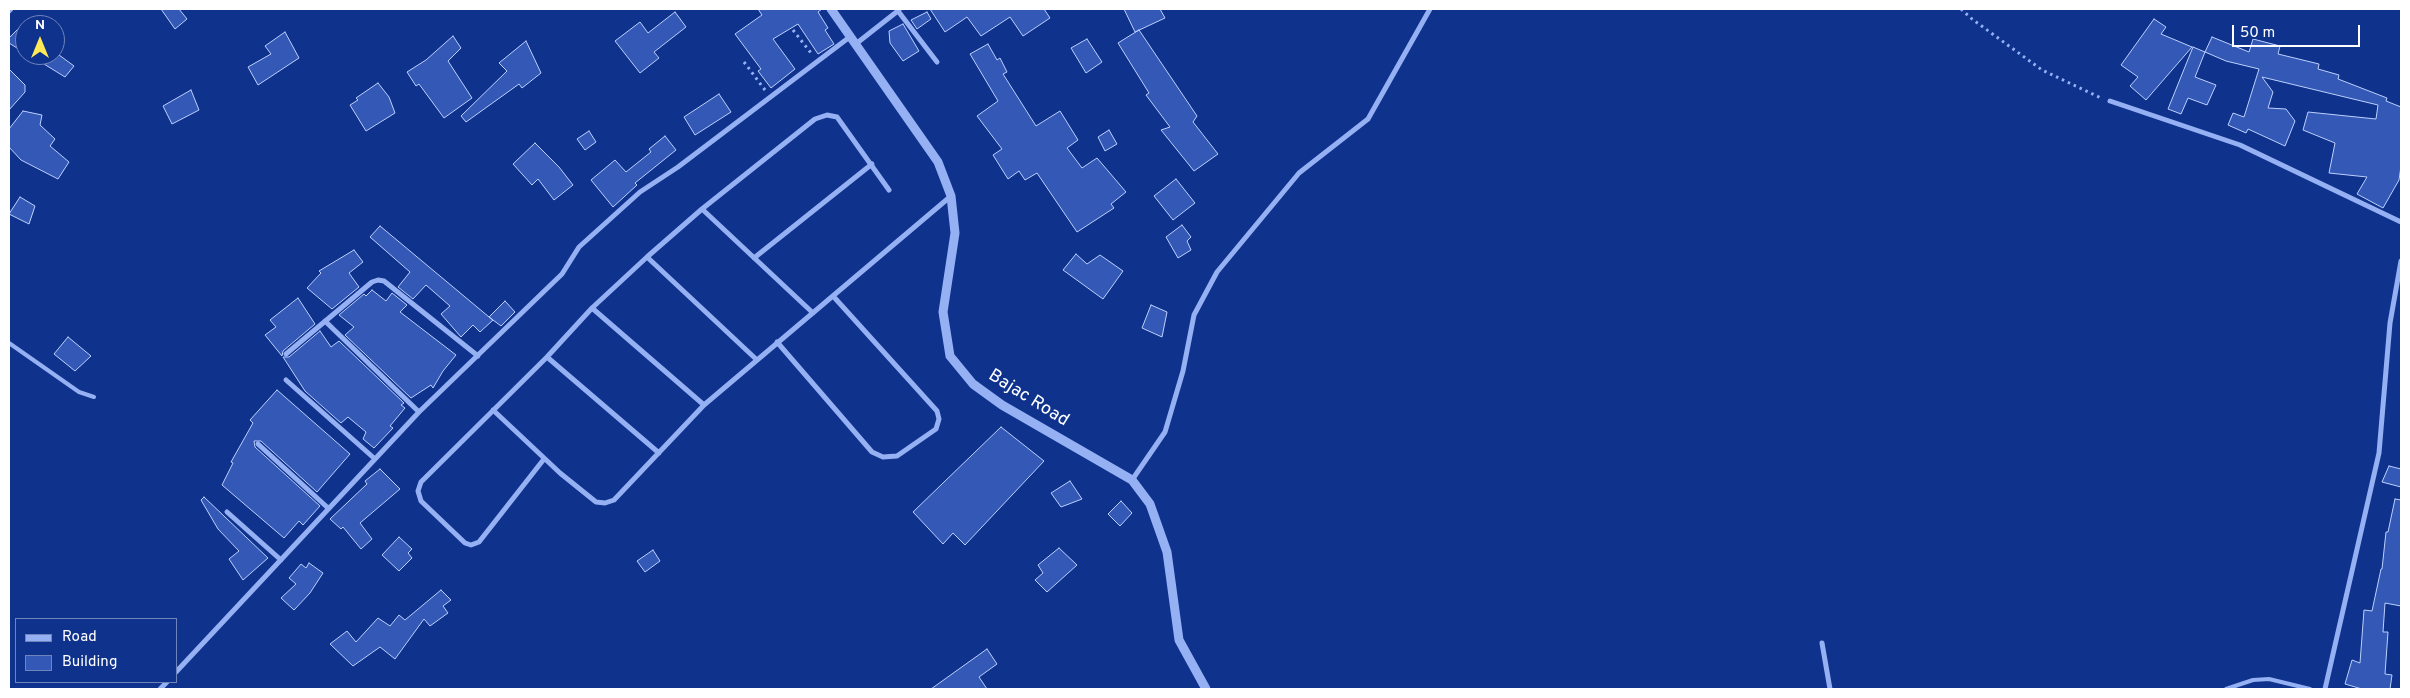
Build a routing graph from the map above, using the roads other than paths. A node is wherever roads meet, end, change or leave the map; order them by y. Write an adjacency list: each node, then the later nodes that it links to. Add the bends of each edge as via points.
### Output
1 (831, 9): 4 (street, Bajac Road)
2 (1430, 9): 35 (street, via 1368,119 1299,173 1217,272 1194,315 1183,371 1165,432)
3 (899, 10): 4 (street); 5 (street)
4 (854, 40): 9 (street, Bajac Road, via 938,162); 23 (street, via 770,96 640,192 579,247 562,274)
5 (937, 62)
6 (2110, 102): 11 (street, via 2240,145)
7 (872, 164): 8 (street); 10 (street, via 837,117 827,115 815,119); 13 (street)
8 (889, 190)
9 (951, 196): 16 (street); 35 (street, Bajac Road, via 956,233 943,312 950,356 973,384 1002,405)
10 (702, 209): 12 (street); 13 (street)
11 (2401, 222)
12 (646, 257): 17 (street); 25 (street)
13 (754, 258): 18 (street)
14 (2401, 261): 15 (street)
15 (2399, 287): 45 (street, via 2390,323 2379,453)
16 (833, 296): 18 (street); 21 (street, via 937,411 936,429 897,456 883,457 872,452)
17 (592, 308): 24 (street); 28 (street)
18 (813, 313): 21 (street)
19 (325, 321): 22 (street); 23 (street, via 372,282 384,281); 30 (street)
20 (9, 342): 27 (lane, via 79,392)
21 (778, 342): 25 (street)
22 (286, 354)
23 (478, 356): 30 (street)
24 (547, 357): 29 (street); 32 (street)
25 (757, 360): 28 (street)
26 (286, 380): 33 (street)
27 (94, 397)
28 (704, 405): 32 (street)
29 (493, 410): 34 (street); 34 (street, via 421,482 418,491 421,501 471,545 479,542)
30 (420, 412): 33 (street)
31 (258, 444): 36 (street)
32 (659, 453): 34 (street, via 614,500 605,503 596,502)
33 (375, 459): 36 (street)
34 (544, 459)
35 (1132, 480): 41 (street, Bajac Road, via 1150,504 1164,544 1180,640)
36 (328, 508): 38 (street)
37 (227, 512): 38 (street)
38 (281, 560): 40 (street)
39 (1822, 643): 42 (street)
40 (178, 670)
41 (1206, 689)
42 (1830, 689)
43 (2226, 689): 44 (lane, via 2253,680 2270,679)
44 (2310, 689)
45 (2325, 689)

